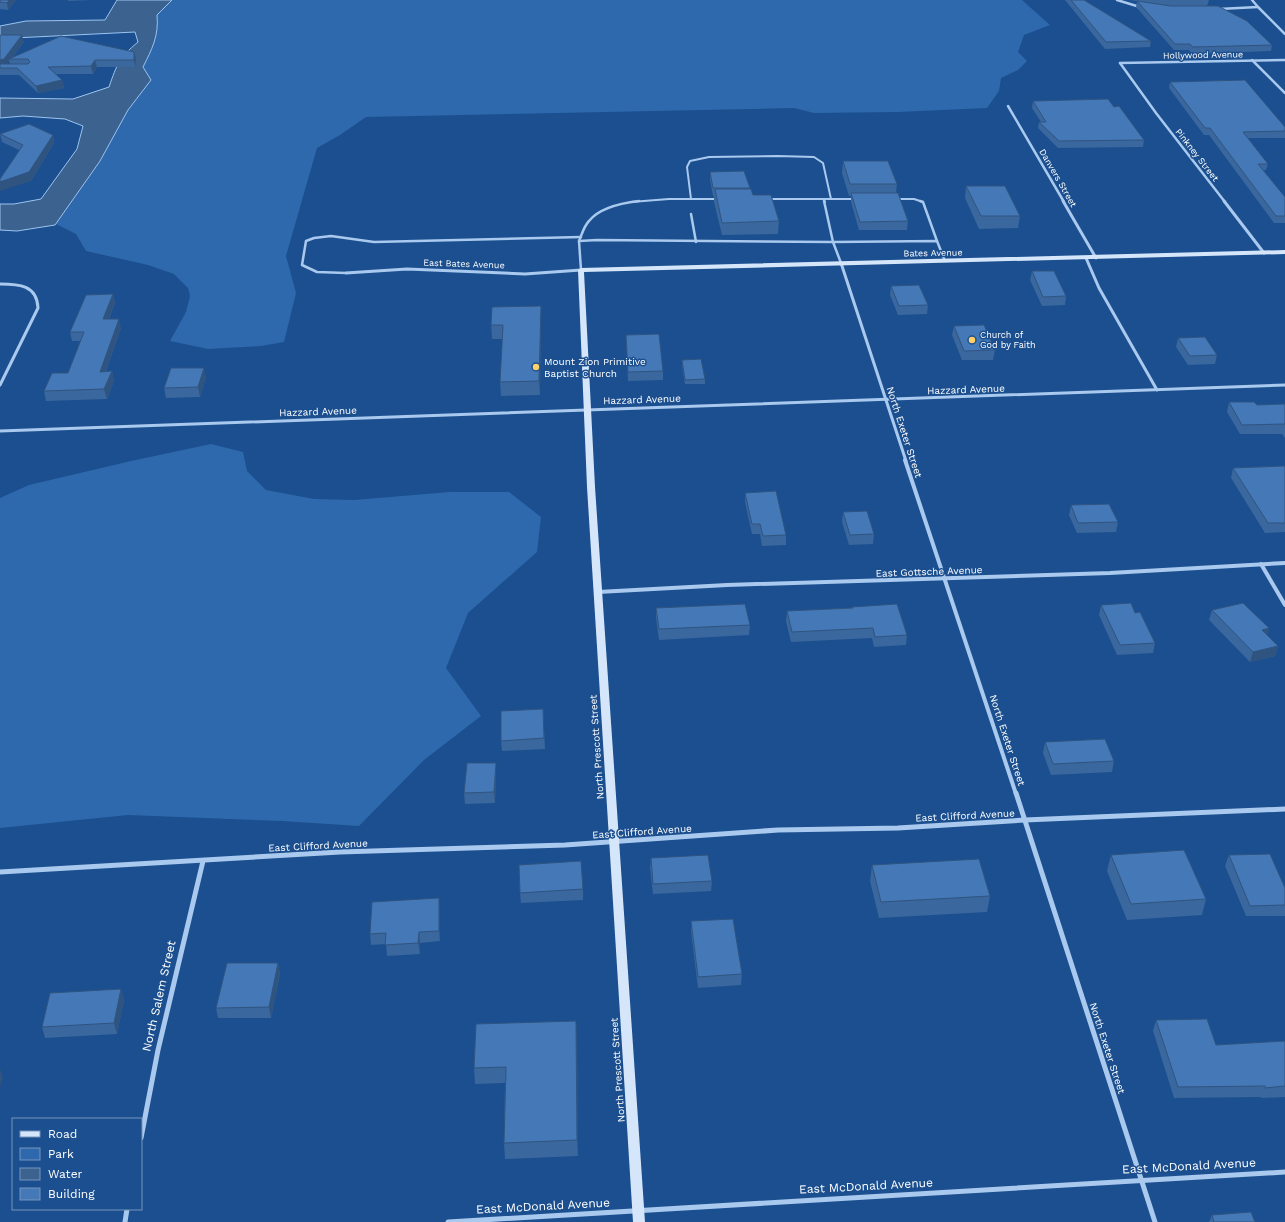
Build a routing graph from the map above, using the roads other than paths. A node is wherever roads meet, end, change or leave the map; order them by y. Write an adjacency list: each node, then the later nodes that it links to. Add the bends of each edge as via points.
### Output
1 (1117, 0): 4 (street)
2 (1252, 0): 3 (street)
3 (1258, 7): 5 (street); 6 (street)
4 (1143, 8)
5 (1213, 9)
6 (1285, 34)
7 (1252, 60): 8 (street, Hollywood Avenue); 9 (street, Hollywood Avenue); 10 (street)
8 (1285, 60)
9 (1120, 63): 26 (street, Pinkney Street)
10 (1285, 93)
11 (1008, 106): 28 (street, Danvers Street)
12 (691, 199): 13 (lane); 16 (lane, via 687,167 690,161 709,157 778,156 814,157 823,163); 20 (lane, via 627,201 605,207 589,220)
13 (723, 199)
14 (763, 199): 15 (lane)
15 (824, 199): 16 (lane); 24 (lane)
16 (831, 199): 17 (lane)
17 (853, 199)
18 (891, 199): 22 (lane, via 914,198 923,202)
19 (691, 214): 23 (lane)
20 (580, 237): 21 (lane); 32 (lane, via 374,242 330,237 306,241 302,265 308,271)
21 (579, 241): 23 (lane); 31 (lane)
22 (937, 241): 24 (lane); 29 (lane)
23 (696, 242): 24 (lane)
24 (833, 242): 30 (lane)
25 (1285, 252): 26 (street, Bates Avenue)
26 (1264, 253): 28 (street, Bates Avenue)
27 (1086, 258): 28 (street, Bates Avenue); 29 (street, Bates Avenue); 36 (street)
28 (1096, 258)
29 (945, 262): 30 (street, Bates Avenue)
30 (841, 263): 31 (street, Bates Avenue); 37 (street, North Exeter Street)
31 (581, 270): 32 (street, East Bates Avenue, via 525,274 407,269); 38 (street, North Prescott Street)
32 (346, 273)
33 (0, 284): 34 (street, via 32,290 39,300 38,308)
34 (0, 385)
35 (1285, 385): 36 (street, Hazzard Avenue)
36 (1157, 390): 37 (street, Hazzard Avenue)
37 (885, 400): 38 (street, Hazzard Avenue); 42 (street, North Exeter Street)
38 (587, 409): 39 (street, Hazzard Avenue); 43 (street, North Prescott Street)
39 (0, 431)
40 (1285, 563): 41 (street)
41 (1261, 564): 42 (street, East Gottsche Avenue); 44 (street)
42 (944, 579): 43 (street, East Gottsche Avenue, via 727,585); 46 (street, North Exeter Street)
43 (598, 592): 47 (street, North Prescott Street)
44 (1285, 605)
45 (1285, 809): 46 (street, East Clifford Avenue)
46 (1025, 820): 47 (street, East Clifford Avenue, via 898,828 778,830); 52 (street, North Exeter Street)
47 (614, 841): 48 (street, East Clifford Avenue, via 565,845 340,852); 54 (street, North Prescott Street)
48 (203, 861): 49 (street, East Clifford Avenue); 50 (street, North Salem Street, via 158,1050)
49 (0, 872)
50 (142, 1133)
51 (1285, 1172): 52 (street, East McDonald Avenue)
52 (1142, 1180): 54 (street, East McDonald Avenue); 57 (street, North Exeter Street)
53 (127, 1210): 55 (street)
54 (639, 1216): 56 (street, East McDonald Avenue)
55 (125, 1222)
56 (448, 1222)
57 (1155, 1222)

